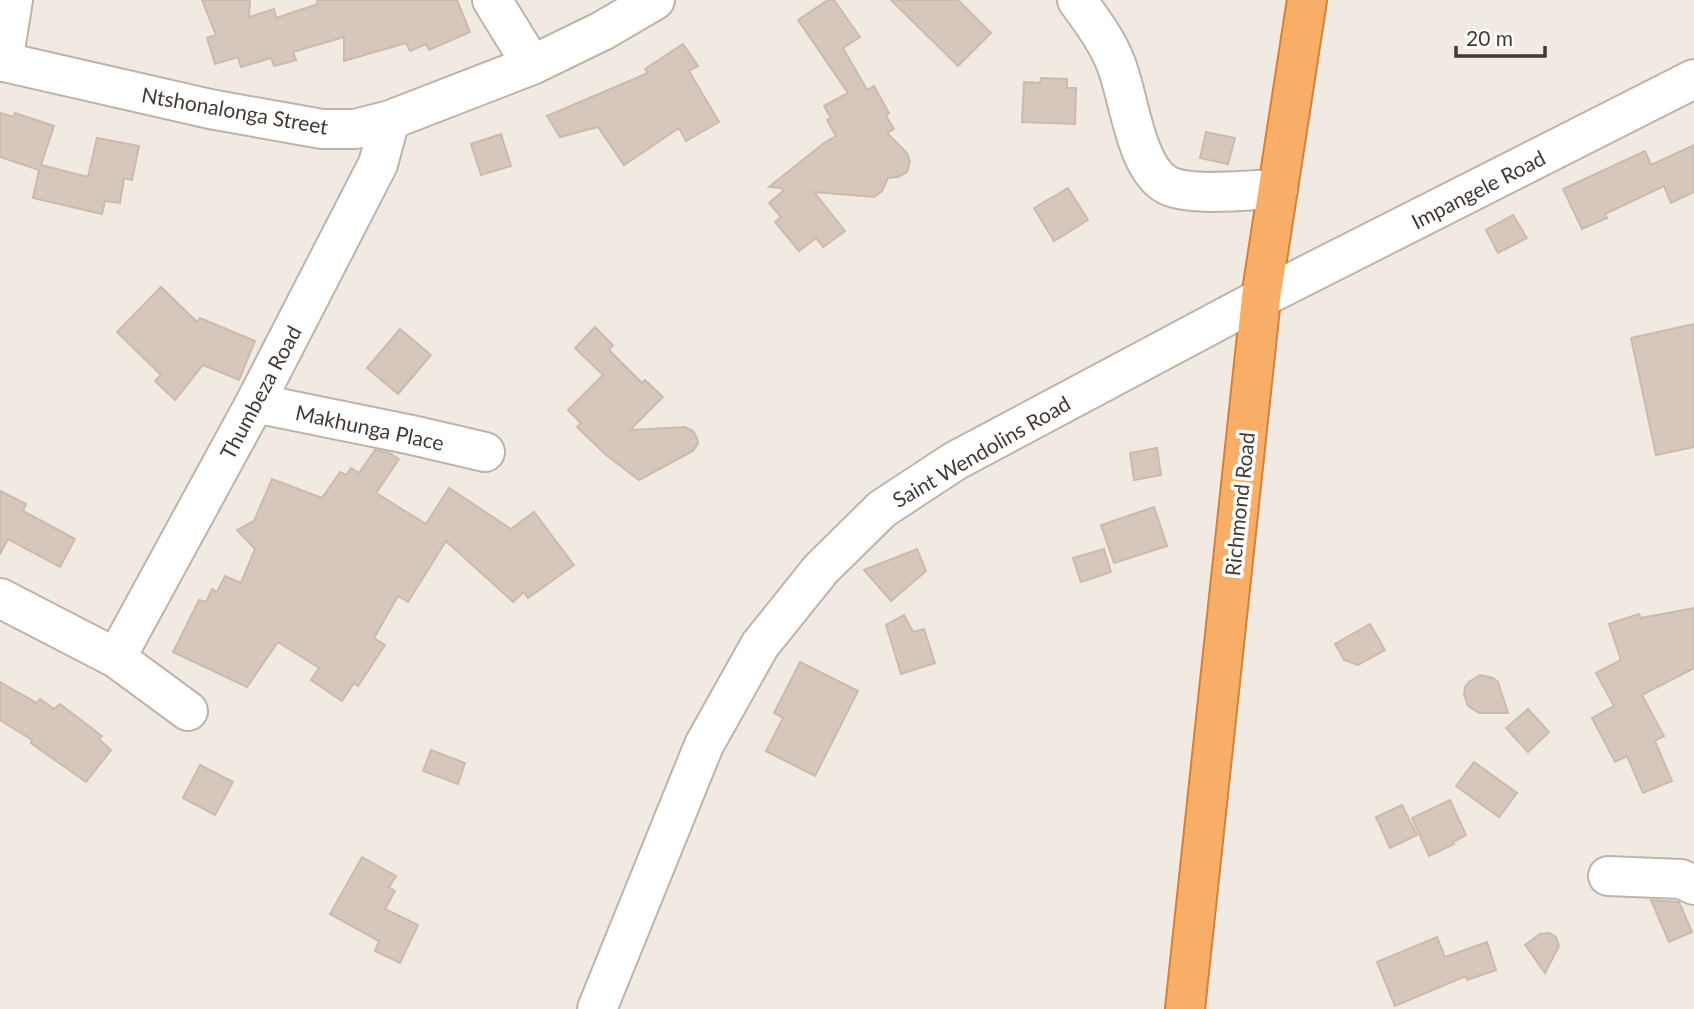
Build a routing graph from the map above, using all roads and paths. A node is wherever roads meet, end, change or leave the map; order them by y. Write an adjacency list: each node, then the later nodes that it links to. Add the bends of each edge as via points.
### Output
1 (13, 0): 6 (street)
2 (492, 0): 7 (street)
3 (655, 0): 7 (street, Ntshonalonga Street, via 602,32)
4 (1077, 0): 10 (street, via 1116,62 1141,149 1165,184 1186,191)
5 (1307, 0): 10 (highway, Richmond Road)
6 (1, 62): 9 (street, Ntshonalonga Street, via 322,129 355,129)
7 (532, 65): 9 (street, Ntshonalonga Street)
8 (1694, 79): 11 (street, Impangele Road)
9 (390, 120): 12 (street, Thumbeza Road, via 377,164)
10 (1278, 189): 11 (highway, Richmond Road)
11 (1261, 298): 19 (street, Saint Wendolins Road, via 956,461 882,509 821,569 760,645 704,745); 20 (highway, Richmond Road)
12 (255, 403): 13 (street, Makhunga Place); 15 (street, Thumbeza Road)
13 (485, 452)
14 (0, 598): 15 (street)
15 (116, 658): 16 (street)
16 (187, 712)
17 (1608, 876): 18 (street, via 1681,879)
18 (1694, 885)
19 (597, 1009)
20 (1185, 1009)

